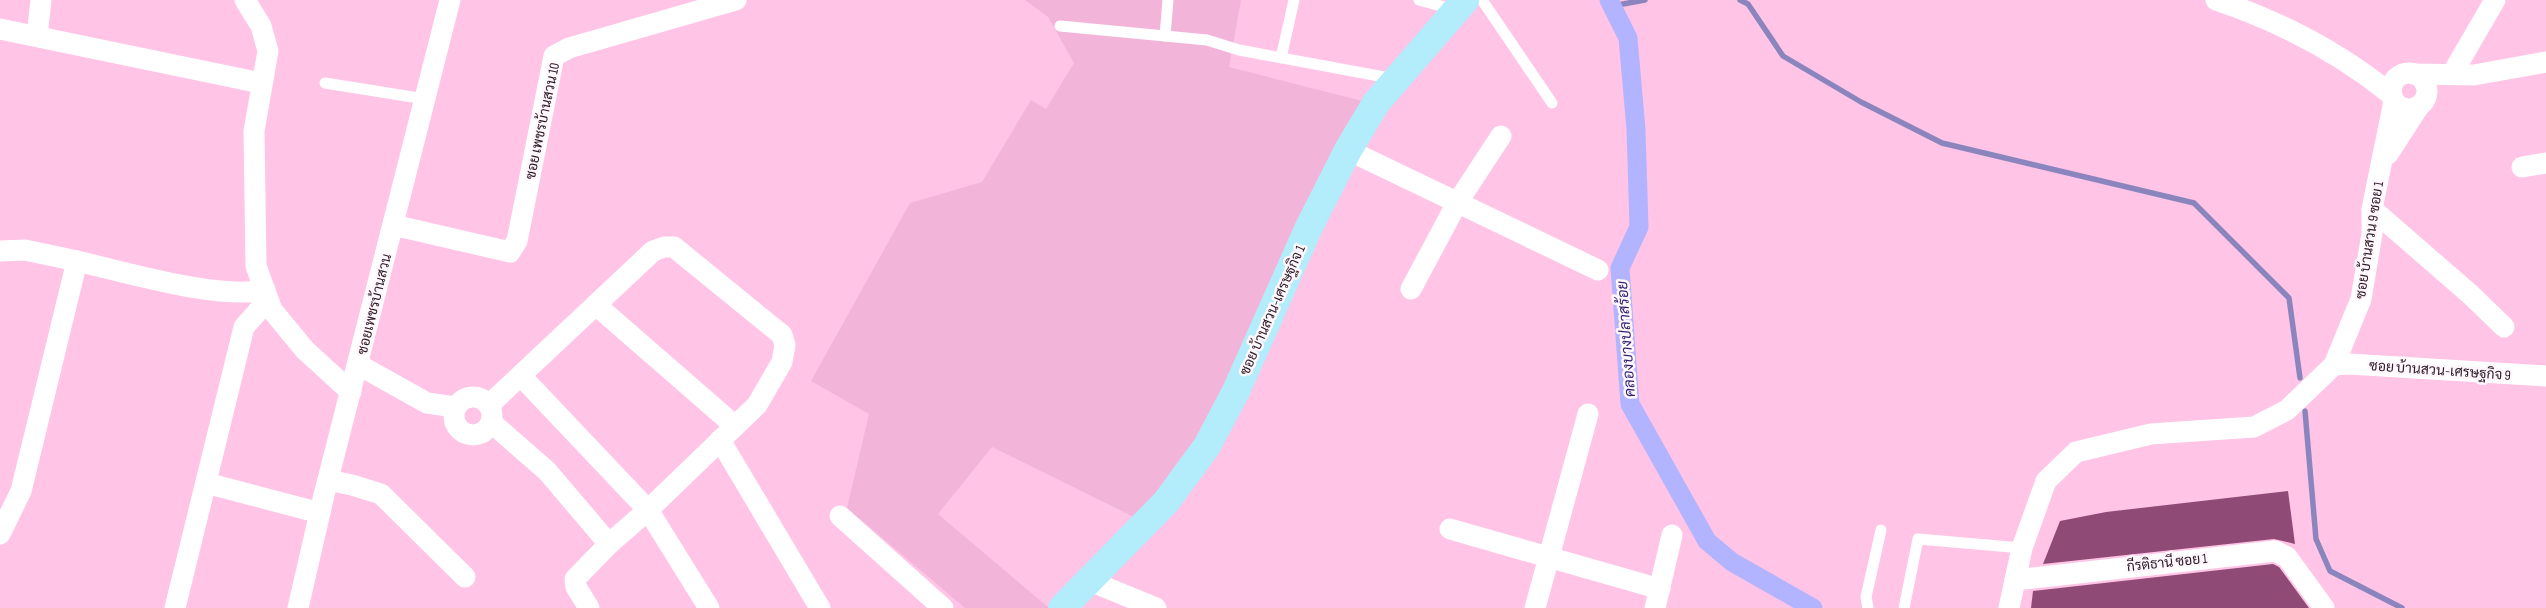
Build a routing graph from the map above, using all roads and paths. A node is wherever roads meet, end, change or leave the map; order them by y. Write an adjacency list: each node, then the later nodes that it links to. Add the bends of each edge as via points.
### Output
1 (41, 0): 15 (street)
2 (245, 0): 24 (street, via 261,26 268,51)
3 (450, 0): 27 (street, ซอยเพชรบ้านสวน)
4 (736, 0): 37 (street, ซอย เพชรบ้านสวน 10, via 569,48 554,56 517,241 510,252)
5 (1168, 0): 16 (lane)
6 (1294, 0): 17 (lane)
7 (1419, 0): 11 (lane)
8 (1482, 0): 28 (lane)
9 (2216, 0): 12 (street)
10 (2495, 0): 21 (street)
11 (1460, 5): 23 (street, ซอย บ้านสวน-เศรษฐกิจ 1)
12 (2254, 7): 19 (street)
13 (1060, 26): 16 (lane)
14 (0, 29): 15 (street)
15 (38, 36): 24 (street)
16 (1165, 36): 17 (lane, via 1207,40)
17 (1281, 58): 23 (lane)
18 (2546, 62): 22 (street)
19 (2360, 69): 20 (street); 26 (street)
20 (2411, 74): 21 (street); 26 (street, via 2402,75 2393,83); 29 (street, via 2424,81 2426,86)
21 (2452, 74): 22 (street)
22 (2474, 75): 29 (street)
23 (1397, 79): 31 (street, ซอย บ้านสวน-เศรษฐกิจ 1, via 1376,103)
24 (261, 83): 42 (street, via 254,131 256,266)
25 (325, 83): 27 (lane)
26 (2393, 98): 29 (street, via 2403,108); 32 (street, ซอย บ้านสวน 9 ซอย 1)
27 (425, 99): 37 (street, ซอยเพชรบ้านสวน)
28 (1552, 103)
29 (2421, 104): 32 (street, ซอย บ้านสวน 9 ซอย 1)
30 (1501, 136): 35 (street)
31 (1348, 150): 35 (street); 69 (street, ซอย บ้านสวน-เศรษฐกิจ 1, via 1207,446 1166,502)
32 (2383, 162): 36 (street, ซอย บ้านสวน 9 ซอย 1)
33 (2546, 163): 34 (street)
34 (2522, 167)
35 (1457, 203): 40 (street); 41 (street)
36 (2372, 209): 44 (street); 46 (street, ซอย บ้านสวน 9 ซอย 1, via 2372,234 2361,299)
37 (393, 225): 45 (street, ซอยเพชรบ้านสวน)
38 (0, 251): 39 (street, via 25,250)
39 (77, 260): 42 (street, via 189,286); 62 (street, via 21,491)
40 (1598, 270)
41 (1411, 289)
42 (266, 295): 49 (street, via 272,310 305,350); 56 (street, via 244,328)
43 (596, 305): 47 (street); 53 (street); 53 (street, via 653,251 664,246 674,247 782,335 785,345 782,362 757,405)
44 (2504, 327)
45 (359, 365): 49 (street, ซอยเพชรบ้านสวน); 50 (street, via 427,402)
46 (2334, 365): 48 (street, ซอย บ้านสวน-เศรษฐกิจ 9); 65 (street, ซอย บ้านสวน 9 ซอย 1, via 2287,410 2254,427 2151,434 2076,452 2046,481)
47 (521, 376): 51 (street); 57 (street)
48 (2546, 376)
49 (351, 392): 55 (street, ซอยเพชรบ้านสวน)
50 (455, 407): 51 (street, via 472,397 482,399); 51 (street, via 456,427 464,434 474,436 484,433)
51 (491, 414): 64 (street)
52 (1588, 414): 66 (street)
53 (735, 426): 54 (street)
54 (720, 440): 57 (street); 75 (street)
55 (328, 480): 58 (street, ซอยเพชรบ้านสวน); 67 (street, via 381,494)
56 (206, 483): 58 (street); 71 (street)
57 (648, 510): 64 (street); 74 (street)
58 (320, 514): 72 (street, ซอยเพชรบ้านสวน)
59 (840, 516): 76 (street)
60 (1450, 529): 66 (street)
61 (1881, 530): 80 (lane, via 1866,597)
62 (0, 534)
63 (1672, 535): 70 (street)
64 (609, 544): 73 (street, via 575,579)
65 (2022, 548): 68 (street); 81 (lane, via 1918,539)
66 (1549, 556): 70 (street); 79 (street)
67 (465, 577)
68 (2016, 580): 82 (street); 83 (street, กีรติธานี ซอย 1, via 2275,552 2287,557)
69 (1090, 581): 77 (street, ซอย บ้านสวน-เศรษฐกิจ 1); 78 (street)
70 (1658, 598)
71 (176, 608)
72 (298, 608)
73 (588, 608)
74 (709, 608)
75 (820, 608)
76 (943, 608)
77 (1062, 608)
78 (1156, 608)
79 (1535, 608)
80 (1868, 608)
81 (1904, 608)
82 (2009, 608)
83 (2324, 608)

